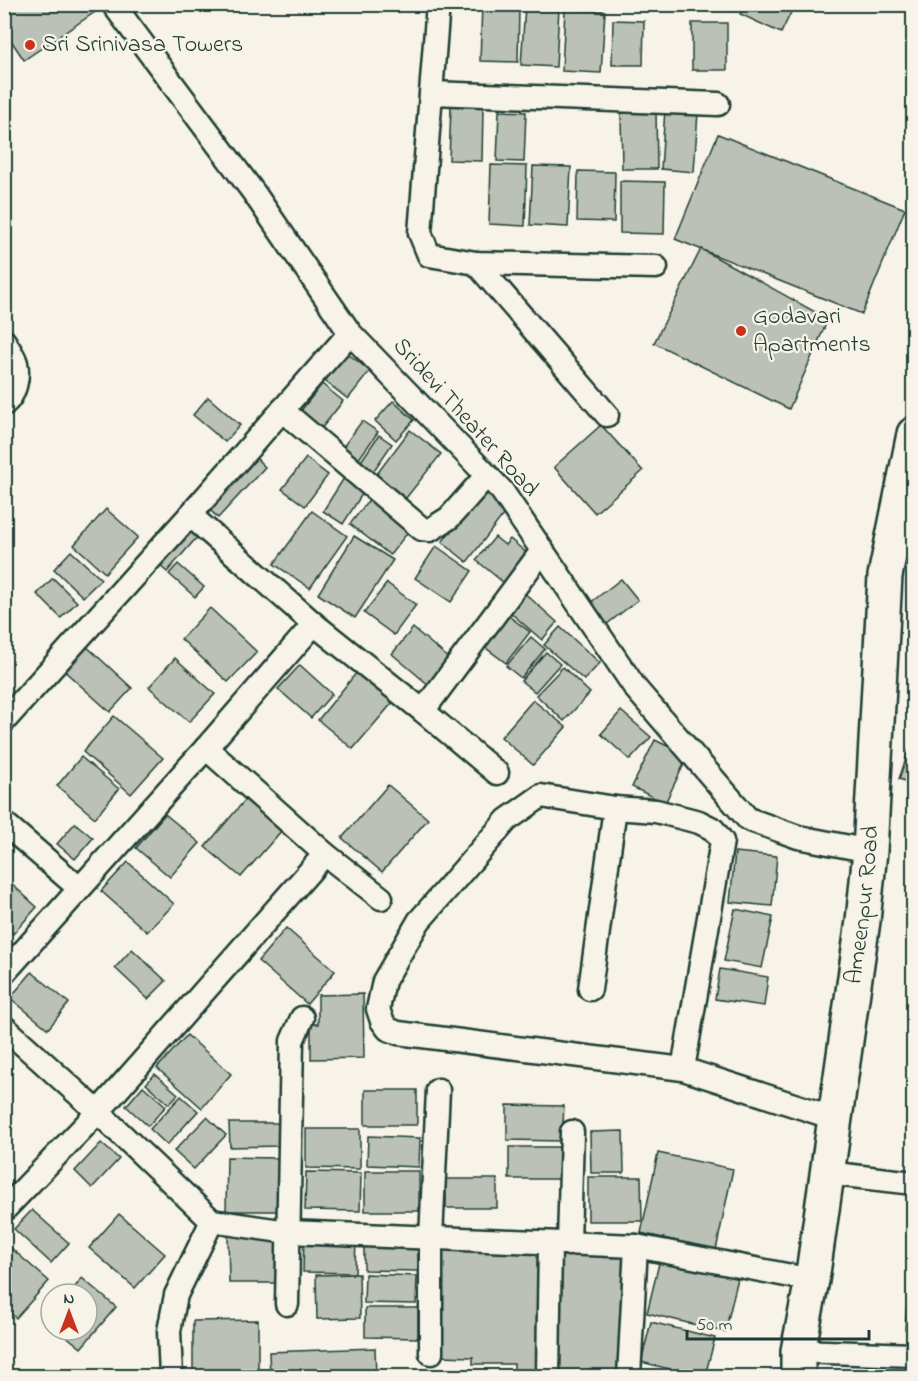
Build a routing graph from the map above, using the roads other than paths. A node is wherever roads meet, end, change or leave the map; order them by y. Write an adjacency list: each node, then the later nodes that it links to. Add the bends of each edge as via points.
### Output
1 (113, 4): 7 (street, Sridevi Theater Road, via 254,193)
2 (438, 4): 3 (street)
3 (432, 93): 4 (street); 5 (street, via 420,233 429,255)
4 (718, 104)
5 (476, 263): 6 (street); 11 (street)
6 (656, 267)
7 (350, 333): 10 (street); 13 (street, Sridevi Theater Road)
8 (4, 341): 9 (street, via 16,364 16,386)
9 (4, 404)
10 (282, 410): 13 (street, via 422,529 430,530 449,518); 14 (street)
11 (607, 415)
12 (914, 434): 25 (street, Ameenpur Road, via 885,576)
13 (487, 476): 15 (street, Sridevi Theater Road, via 502,491)
14 (190, 515): 16 (street); 17 (street)
15 (542, 551): 18 (street); 21 (street, Sridevi Theater Road, via 636,689)
16 (314, 624): 18 (street); 19 (street)
17 (9, 708)
18 (423, 711): 20 (street)
19 (206, 748): 26 (street); 27 (street)
20 (497, 773)
21 (733, 801): 24 (street); 25 (street, Sridevi Theater Road, via 748,819 798,837)
22 (615, 808): 24 (street, via 656,811); 30 (street); 33 (street, via 541,796 507,820 419,921 384,981 378,1009 388,1029 398,1033)
23 (4, 823): 27 (street)
24 (713, 829): 33 (street, via 722,841)
25 (870, 851): 36 (street, Ameenpur Road)
26 (325, 854): 28 (street); 35 (street)
27 (79, 888): 29 (street)
28 (381, 898)
29 (4, 973)
30 (590, 989)
31 (302, 1018): 42 (street, via 292,1041)
32 (4, 1027): 35 (street)
33 (683, 1069): 36 (street)
34 (438, 1090): 43 (street)
35 (98, 1112): 40 (street); 41 (street)
36 (834, 1118): 38 (street, Ameenpur Road)
37 (573, 1132): 44 (street)
38 (825, 1173): 39 (street); 46 (street, Ameenpur Road)
39 (914, 1183)
40 (4, 1210)
41 (212, 1221): 42 (street); 51 (street, via 176,1295 169,1331)
42 (288, 1232): 43 (street); 47 (street)
43 (431, 1238): 44 (street); 48 (street)
44 (560, 1243): 45 (street); 52 (street)
45 (636, 1246): 46 (street); 53 (street)
46 (812, 1280): 50 (street, Ameenpur Road)
47 (287, 1304)
48 (431, 1353)
49 (914, 1355): 50 (street)
50 (798, 1364)
51 (171, 1377)
52 (548, 1377)
53 (629, 1377)

